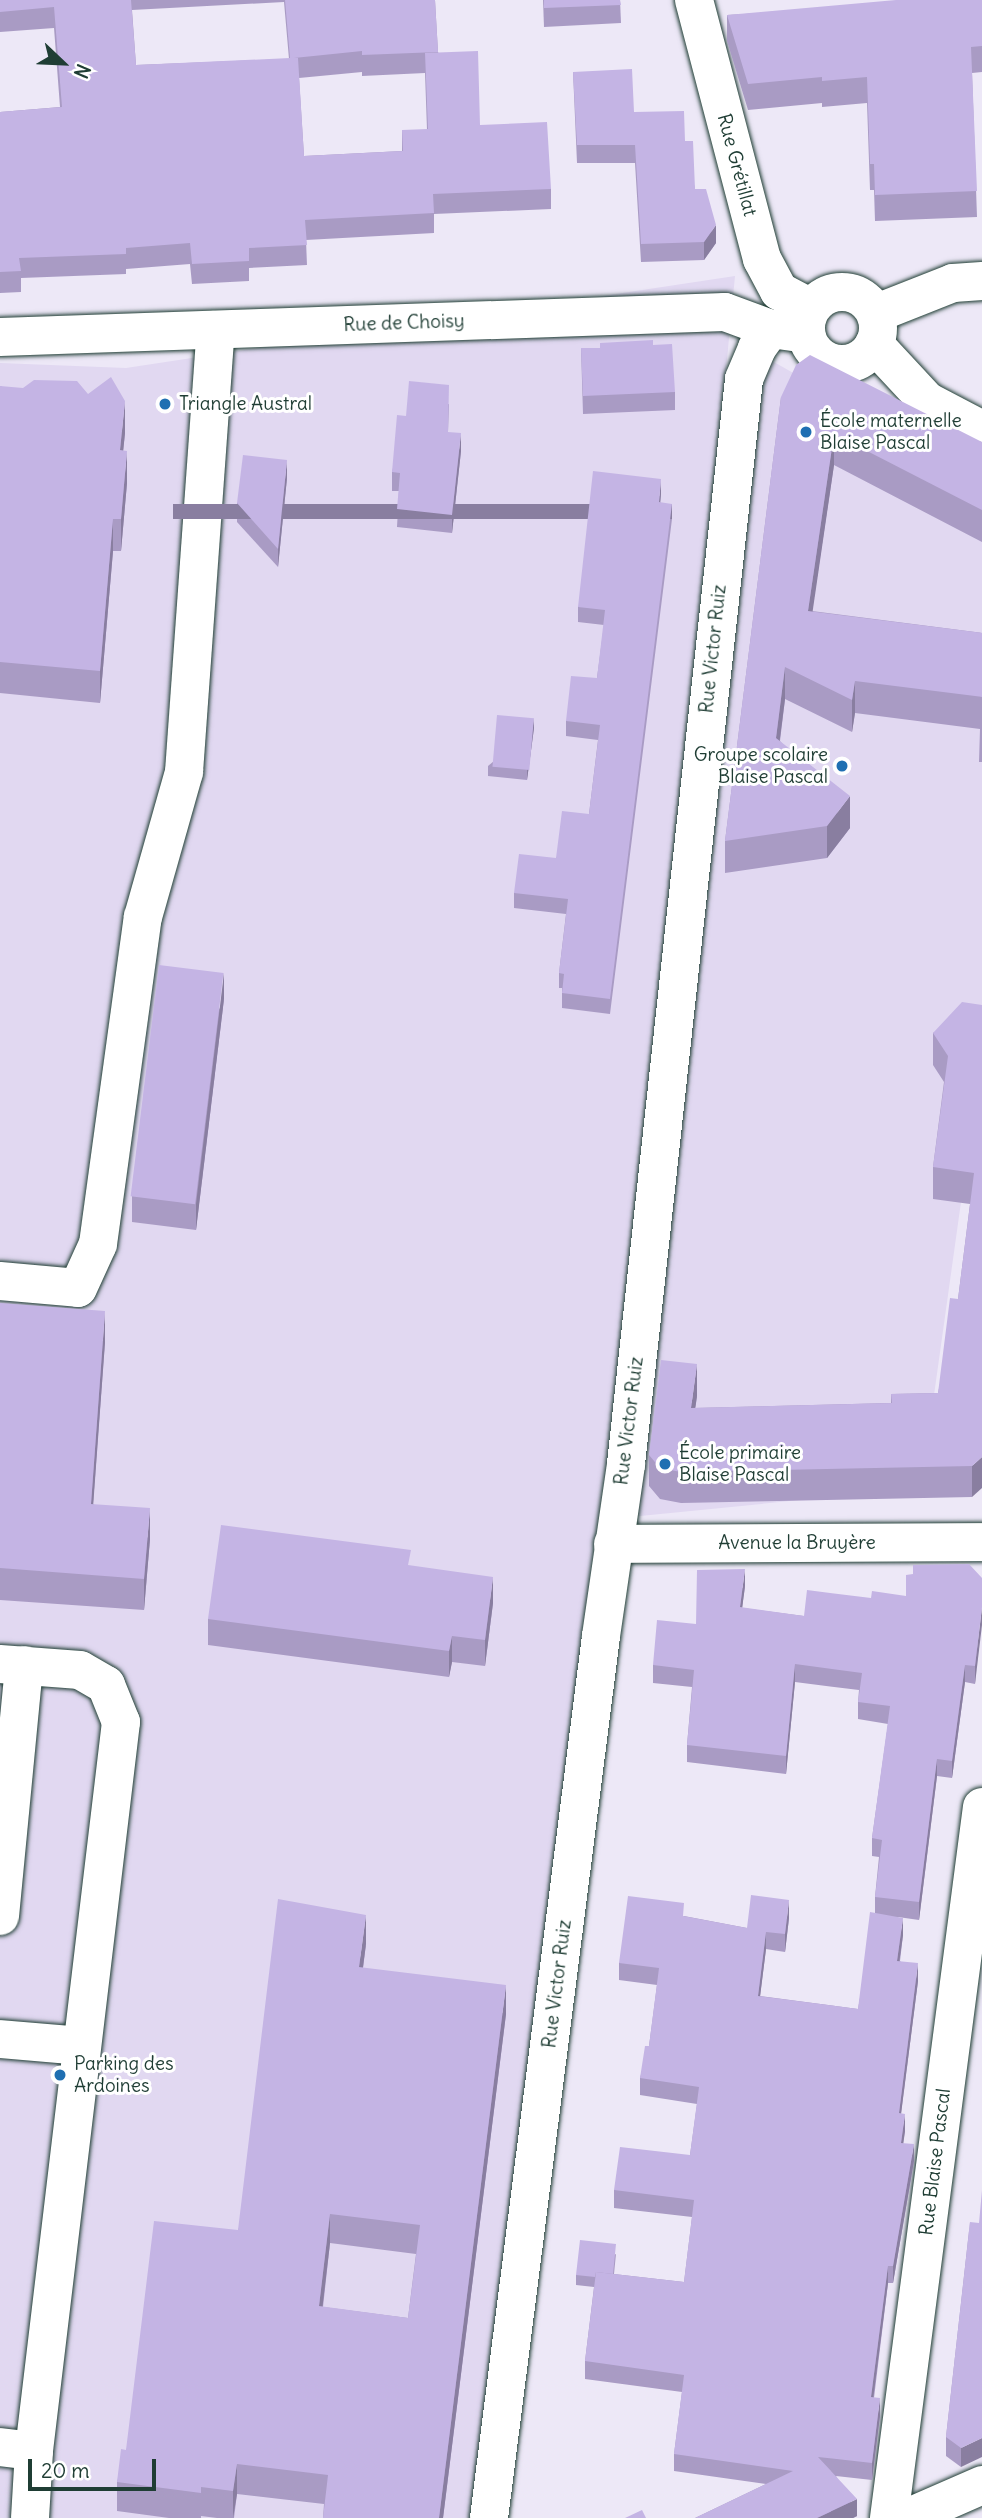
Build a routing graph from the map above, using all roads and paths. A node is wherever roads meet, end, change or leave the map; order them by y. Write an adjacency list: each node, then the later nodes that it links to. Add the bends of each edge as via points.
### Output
1 (694, 0): 3 (street, Rue Grétillat, via 762,259)
2 (968, 282): 4 (street)
3 (796, 324): 4 (street, via 829,294 846,292); 4 (street, via 818,356 846,365); 5 (street, Rue de Choisy, via 725,312); 10 (street, Rue Victor Ruiz, via 757,348 744,379 626,1464)
4 (867, 329): 7 (street, via 927,401)
5 (216, 330): 6 (street, Rue de Choisy); 8 (street, via 184,772 143,917 98,1244 78,1288)
6 (0, 337)
7 (982, 430)
8 (0, 1281)
9 (982, 1542): 10 (street, Avenue la Bruyère)
10 (613, 1544): 19 (street, Rue Victor Ruiz)
11 (12, 1665): 13 (street); 15 (street, via 80,1670 106,1685 121,1722)
12 (982, 1807): 20 (street, Rue Blaise Pascal)
13 (0, 1916)
14 (0, 2039): 15 (street)
15 (81, 2046): 16 (street)
16 (17, 2449): 18 (street)
17 (982, 2486): 21 (street)
18 (30, 2518)
19 (489, 2518)
20 (888, 2518)
21 (907, 2518)

